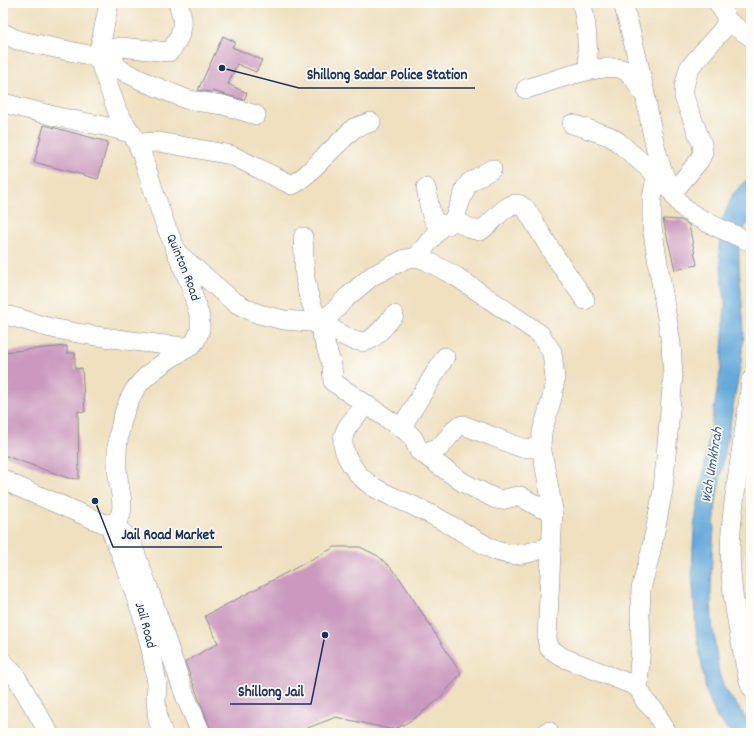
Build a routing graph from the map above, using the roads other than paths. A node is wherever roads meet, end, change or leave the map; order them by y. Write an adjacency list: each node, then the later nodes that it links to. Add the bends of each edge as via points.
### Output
1 (109, 3): 9 (street)
2 (178, 3): 9 (street, via 183,28 169,52 120,47)
3 (582, 3): 10 (street)
4 (623, 3): 13 (street)
5 (718, 3): 6 (street)
6 (727, 21): 8 (street); 21 (street, via 724,28 689,68 684,97 703,153)
7 (3, 33): 9 (street, via 16,40)
8 (751, 37)
9 (102, 52): 14 (street, via 121,70 147,83 191,100 223,105); 17 (street, Quinton Road, via 118,112)
10 (589, 70): 11 (street); 13 (street, via 613,67 622,69 637,82)
11 (526, 89)
12 (3, 103): 17 (street, via 58,118 98,124)
13 (647, 103): 18 (street)
14 (256, 116)
15 (371, 122): 17 (street, via 354,128 307,174 292,185 231,155)
16 (572, 124): 18 (street, via 609,136)
17 (134, 138): 25 (street, Quinton Road)
18 (657, 168): 21 (street); 43 (street, via 652,199 652,227 671,343 673,376 663,490 652,551 641,589)
19 (492, 169): 22 (street, via 470,182)
20 (426, 188): 22 (street, via 434,221 438,224)
21 (673, 192): 24 (street, via 684,207 706,221)
22 (449, 222): 26 (street); 27 (street, via 480,231 509,207 521,205)
23 (303, 237): 30 (street, via 305,279)
24 (747, 240)
25 (176, 252): 30 (street, via 233,301 245,308 284,320); 31 (street, Quinton Road, via 190,284 200,318 200,330)
26 (417, 257): 30 (street, via 405,259 372,276 332,314); 36 (street, via 457,277 540,334 552,352 555,379)
27 (585, 300)
28 (3, 315): 31 (street, via 98,337)
29 (394, 315): 30 (street, via 370,340 363,342 334,331)
30 (319, 320): 34 (street, via 332,365 333,382)
31 (191, 346): 40 (street, via 148,375 134,390 126,410 116,458 121,514 116,521)
32 (446, 357): 35 (street)
33 (751, 380): 44 (street, via 730,552 736,616)
34 (366, 405): 35 (street); 41 (street, via 346,429 343,448 349,461 368,484 505,554 524,554)
35 (401, 428): 37 (street, via 413,438)
36 (541, 446): 37 (street, via 522,448 463,425 457,427 440,447); 39 (street)
37 (423, 453): 39 (street, via 464,483 496,499 520,496 541,508)
38 (3, 478): 40 (street, via 16,486)
39 (553, 510): 41 (street)
40 (107, 524): 46 (street, Jail Road, via 142,614 157,683 158,720); 47 (street, via 116,527 132,545 184,693)
41 (551, 546): 43 (street, via 547,640 549,648 562,657)
42 (3, 662): 45 (street, via 15,675)
43 (638, 687): 48 (street)
44 (751, 687)
45 (49, 733)
46 (163, 733)
47 (201, 733)
48 (667, 733)

